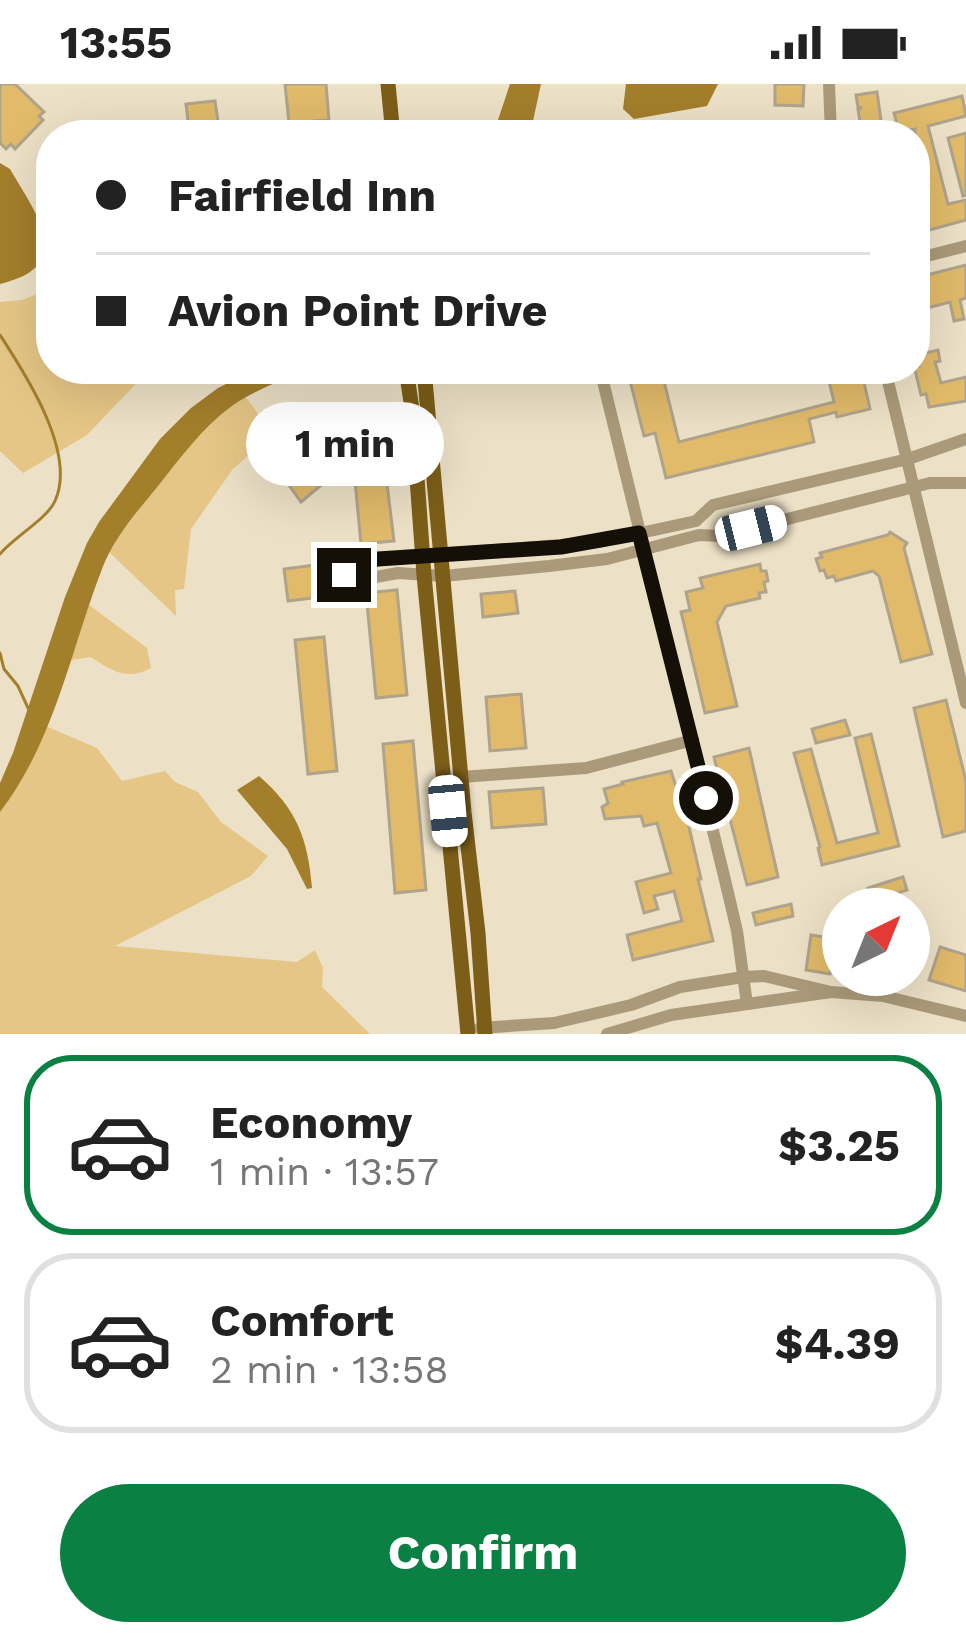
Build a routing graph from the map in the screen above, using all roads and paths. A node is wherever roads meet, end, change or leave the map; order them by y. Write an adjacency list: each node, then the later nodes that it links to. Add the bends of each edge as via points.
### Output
1 (388, 84): 3 (main road)
2 (830, 84): 4 (street)
3 (392, 120)
4 (831, 120)
5 (966, 246): 6 (street)
6 (930, 255)
7 (408, 384): 18 (main road)
8 (425, 384): 17 (main road)
9 (604, 384): 15 (street)
10 (889, 384): 12 (street)
11 (966, 439): 12 (street)
12 (908, 459): 14 (street); 15 (street, via 713,505 696,521)
13 (966, 483): 14 (street)
14 (914, 488): 16 (street); 21 (street)
15 (639, 533): 16 (street); 17 (street, via 561,547)
16 (643, 550): 20 (street); 22 (street)
17 (441, 553): 18 (street); 20 (main road)
18 (423, 555): 19 (main road); 19 (street, via 371,560 351,574)
19 (424, 575): 20 (street); 30 (main road)
20 (443, 576): 23 (main road)
21 (966, 703)
22 (693, 740): 23 (street, via 586,768); 24 (street)
23 (460, 777): 30 (main road, via 478,933)
24 (743, 977): 25 (street); 28 (street); 30 (street, via 554,1023)
25 (822, 990)
26 (822, 993): 28 (street)
27 (884, 996): 29 (street)
28 (747, 1004): 31 (street)
29 (966, 1016)
30 (476, 1031)
31 (608, 1034)

